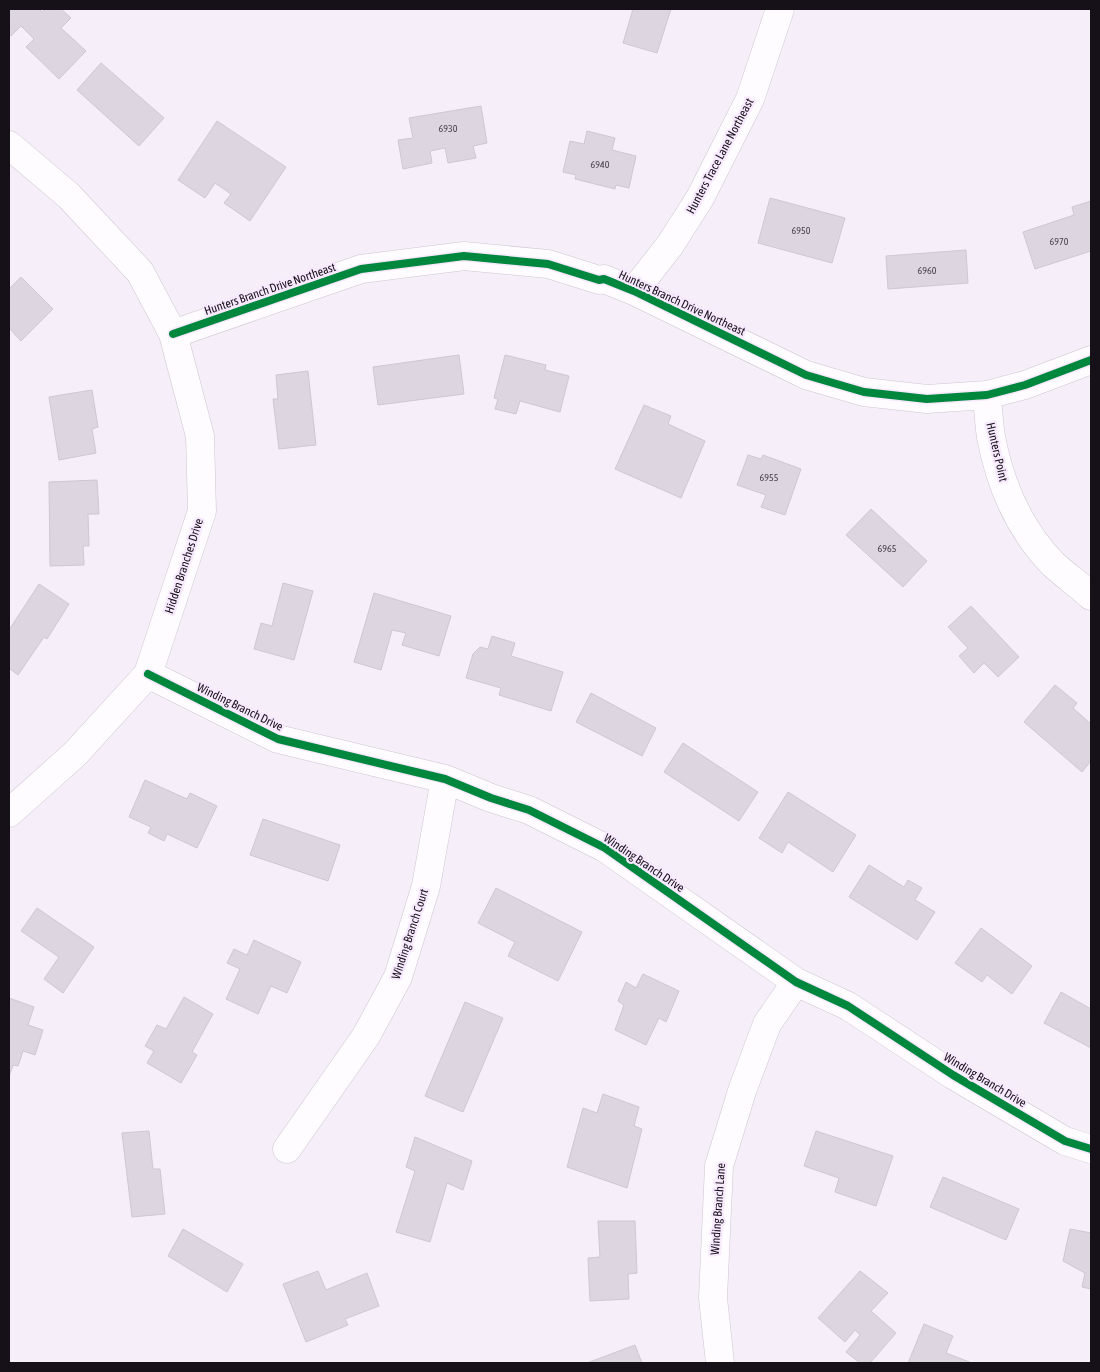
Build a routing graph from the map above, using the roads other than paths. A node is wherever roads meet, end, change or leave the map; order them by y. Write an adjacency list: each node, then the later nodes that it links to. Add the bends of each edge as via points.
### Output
1 (780, 9): 3 (street, Hunters Trace Lane Northeast, via 750,99 700,198 670,245)
2 (9, 145): 4 (street, Hidden Branches Drive, via 69,196 140,272)
3 (634, 291): 4 (street, Hunters Branch Drive Northeast, via 548,264 464,256 361,269); 6 (street, Hunters Branch Drive Northeast, via 816,378 864,392 927,399)
4 (173, 334): 8 (street, Hidden Branches Drive, via 200,436 202,511)
5 (1091, 360): 6 (street, Hunters Branch Drive Northeast, via 1025,385)
6 (987, 395): 7 (street, Hunters Point, via 991,436 1012,506 1030,536 1053,563)
7 (1091, 596)
8 (148, 674): 9 (street, Winding Branch Drive, via 278,739); 10 (street, Hidden Branches Drive, via 75,754)
9 (445, 779): 11 (street, Winding Branch Drive, via 529,810 605,848); 12 (street, Winding Branch Court, via 426,886 398,978 366,1036)
10 (9, 813)
11 (796, 982): 13 (street, Winding Branch Drive, via 848,1006 953,1075 1065,1142); 14 (street, Winding Branch Lane, via 767,1024 719,1166 713,1298)
12 (287, 1149)
13 (1091, 1149)
14 (720, 1363)

